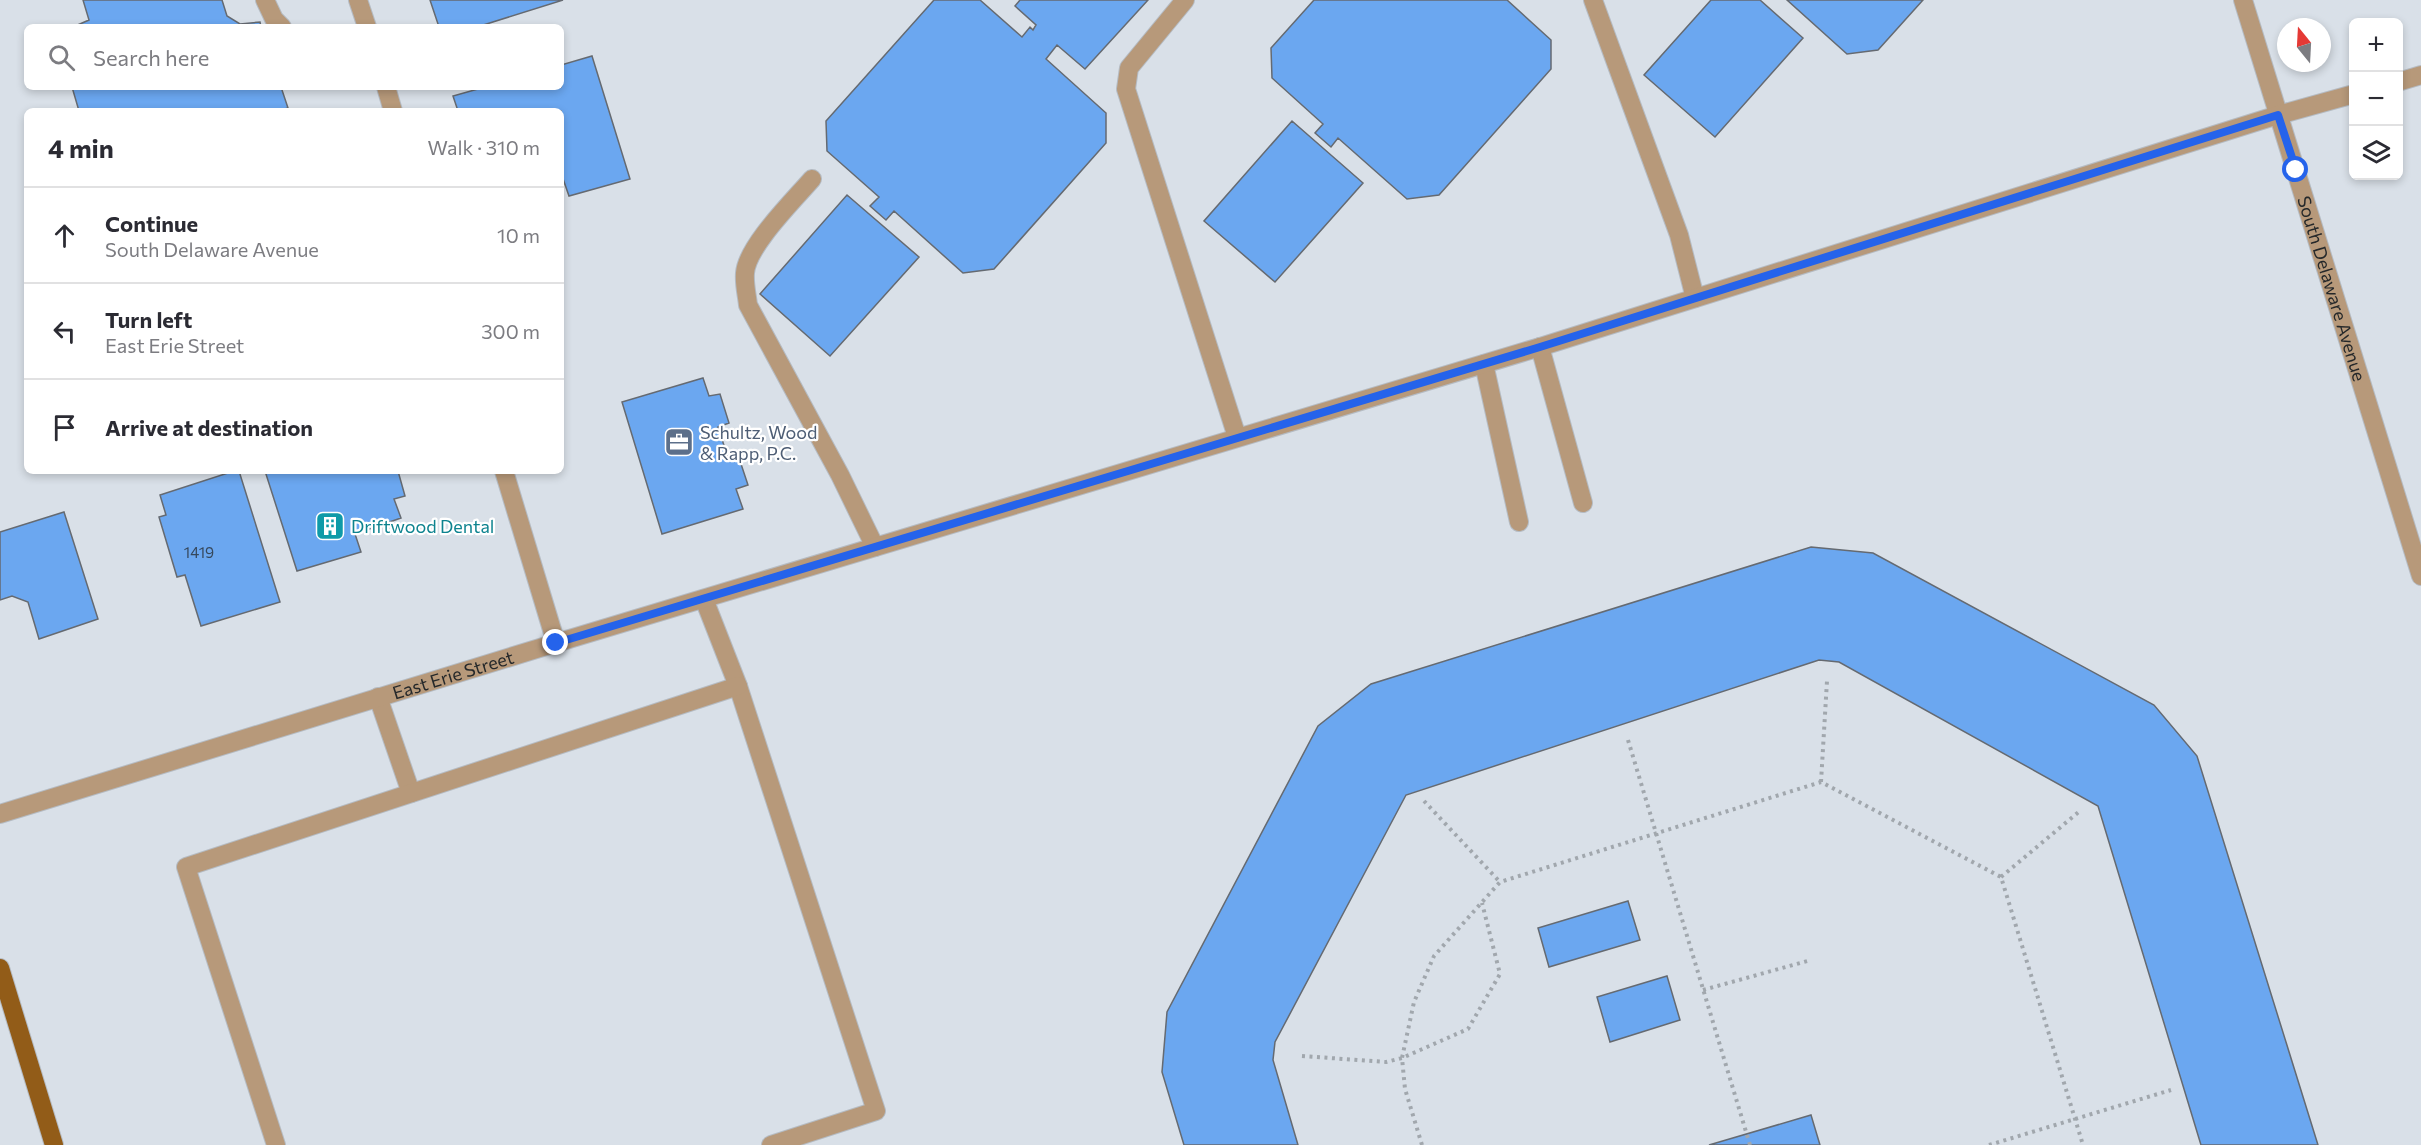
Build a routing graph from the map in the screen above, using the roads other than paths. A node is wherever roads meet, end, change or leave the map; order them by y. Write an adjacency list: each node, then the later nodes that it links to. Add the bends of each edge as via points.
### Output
1 (265, 0): 6 (street)
2 (358, 0): 7 (street)
3 (1185, 0): 18 (street, via 1129,68 1126,90)
4 (1593, 0): 15 (street, via 1679,235)
5 (2243, 0): 13 (street, South Delaware Avenue)
6 (279, 24)
7 (366, 24)
8 (2421, 75): 9 (street)
9 (2403, 80)
10 (387, 90): 12 (street)
11 (2349, 95): 13 (street, East Erie Street)
12 (392, 108)
13 (2278, 115): 15 (street, East Erie Street); 23 (street, South Delaware Avenue)
14 (812, 179): 22 (street, via 754,249 744,271 748,305)
15 (1695, 298): 16 (street, East Erie Street)
16 (1540, 347): 17 (street, East Erie Street); 20 (street)
17 (1484, 364): 18 (street, East Erie Street); 21 (street)
18 (1237, 437): 22 (street, East Erie Street)
19 (505, 474): 25 (street)
20 (1582, 503)
21 (1519, 522)
22 (875, 547): 24 (street, East Erie Street)
23 (2421, 576)
24 (704, 599): 25 (street, East Erie Street); 26 (street)
25 (556, 643): 27 (street, East Erie Street)
26 (738, 686): 28 (street); 33 (street, via 876,1111)
27 (378, 697): 28 (street); 29 (street, East Erie Street)
28 (411, 793): 32 (street, via 186,867)
29 (0, 814)
30 (0, 968): 31 (main road)
31 (54, 1145)
32 (276, 1145)
33 (771, 1145)

